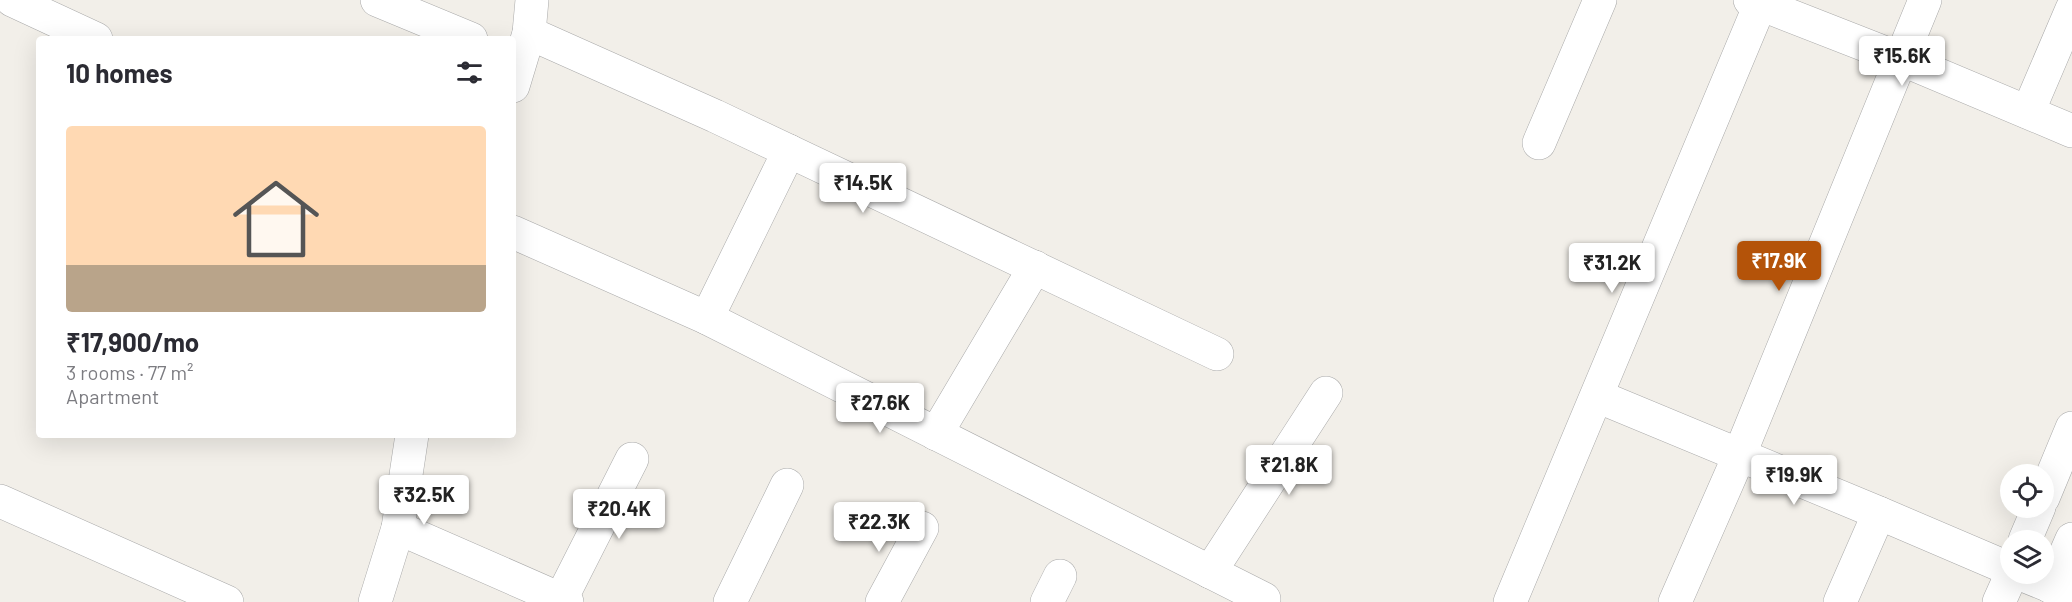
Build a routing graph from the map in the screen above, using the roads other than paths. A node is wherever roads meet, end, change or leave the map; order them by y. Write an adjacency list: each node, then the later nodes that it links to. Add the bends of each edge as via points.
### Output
1 (12, 0): 8 (street)
2 (377, 0): 9 (street)
3 (532, 0): 10 (street)
4 (1600, 0): 14 (street)
5 (1925, 0): 11 (street)
6 (1758, 1): 11 (street); 21 (street)
7 (2072, 9): 12 (street)
8 (90, 36)
9 (464, 36)
10 (519, 59): 15 (street)
11 (1901, 59): 12 (street); 25 (street)
12 (2028, 112): 13 (street)
13 (2072, 131)
14 (1539, 143)
15 (789, 151): 17 (street); 18 (street)
16 (516, 233): 18 (street)
17 (1035, 267): 19 (street); 23 (street)
18 (707, 318): 23 (street)
19 (1217, 354)
20 (1326, 393): 35 (street)
21 (1597, 396): 25 (street); 45 (street)
22 (2072, 428): 27 (street)
23 (936, 434): 35 (street)
24 (412, 438): 31 (street)
25 (1739, 456): 30 (street); 46 (street)
26 (632, 459): 40 (street)
27 (2054, 471)
28 (787, 485): 43 (street)
29 (0, 501): 41 (street)
30 (1879, 513): 34 (street); 47 (street)
31 (398, 528): 40 (street); 42 (street)
32 (922, 528): 44 (street)
33 (2072, 539): 38 (street)
34 (2000, 566)
35 (1209, 572): 39 (street)
36 (2006, 584): 48 (street)
37 (2044, 584): 38 (street)
38 (2061, 591)
39 (1264, 599)
40 (564, 601)
41 (227, 602)
42 (375, 602)
43 (730, 602)
44 (882, 602)
45 (1510, 602)
46 (1675, 602)
47 (1840, 602)
48 (1999, 602)

